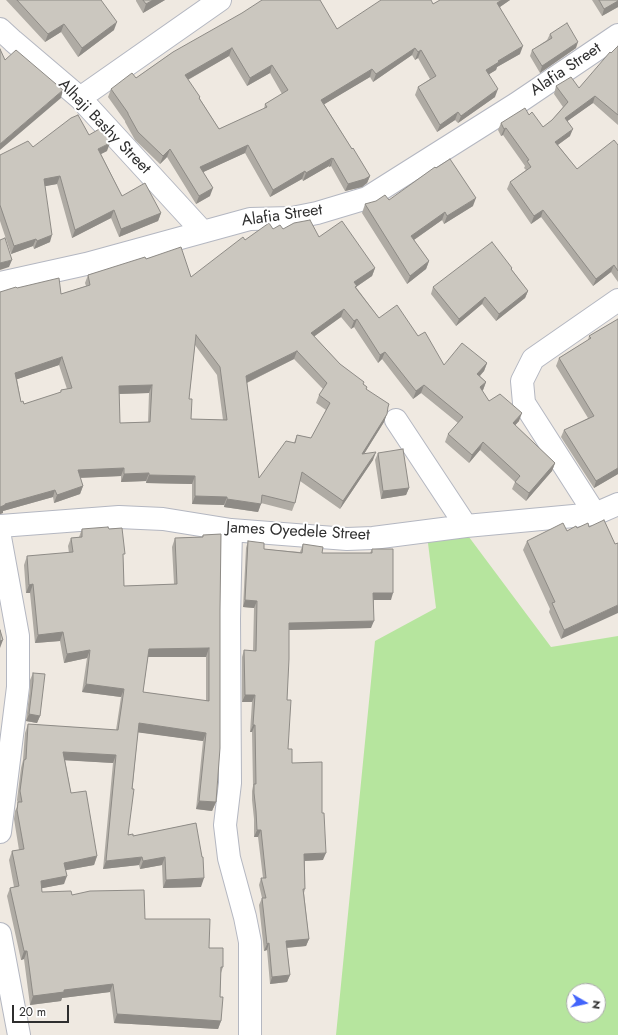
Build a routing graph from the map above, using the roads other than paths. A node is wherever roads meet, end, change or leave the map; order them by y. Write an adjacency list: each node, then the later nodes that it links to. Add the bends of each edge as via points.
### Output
1 (220, 0): 4 (street)
2 (618, 35): 5 (street, Alafia Street, via 516,104 366,198 317,213 292,218 250,219)
3 (4, 38): 4 (street, Alhaji Bashy Street)
4 (80, 98): 5 (street, Alhaji Bashy Street)
5 (203, 232): 6 (street, Alafia Street, via 86,264)
6 (0, 283)
7 (618, 300): 10 (street, via 533,359 522,381 524,403)
8 (396, 420): 12 (street)
9 (618, 504): 10 (street, James Oyedele Street)
10 (595, 514): 12 (street, James Oyedele Street)
11 (0, 526): 13 (street, James Oyedele Street, via 119,517 163,519)
12 (466, 526): 13 (street, James Oyedele Street, via 347,539)
13 (231, 530): 19 (street, via 230,783 226,825 229,858 250,942)
14 (0, 537): 15 (street, via 18,636)
15 (9, 688): 16 (street)
16 (0, 832)
17 (0, 934): 18 (street)
18 (19, 1035)
19 (250, 1035)

